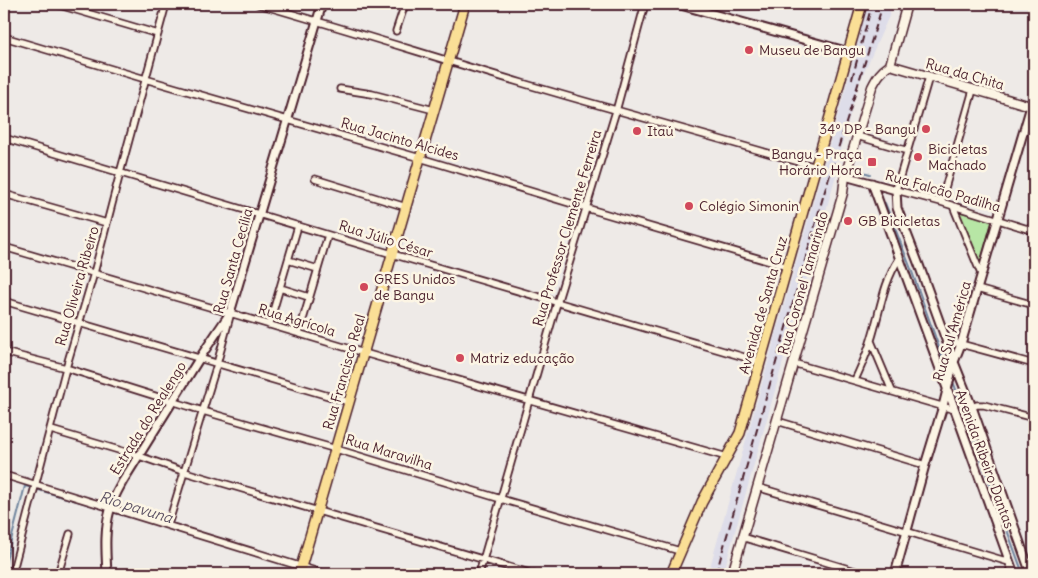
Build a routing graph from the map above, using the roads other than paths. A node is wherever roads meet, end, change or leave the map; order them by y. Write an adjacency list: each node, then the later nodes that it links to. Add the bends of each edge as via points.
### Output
1 (56, 4): 13 (street)
2 (166, 4): 13 (street, Rua Oliveira Ribeiro)
3 (258, 4): 11 (street)
4 (322, 4): 11 (street, Rua Santa Cecília)
5 (405, 4): 12 (street)
6 (465, 4): 16 (main road, Rua Francisco Real)
7 (645, 4): 25 (street, Rua Professor Clemente Ferreira)
8 (677, 4): 15 (street)
9 (862, 4): 15 (main road, Avenida de Santa Cruz)
10 (907, 4): 17 (main road, Rua Coronel Tamarindo)
11 (317, 20): 16 (street); 26 (street, Rua Santa Cecília)
12 (396, 31)
13 (158, 34): 19 (street, Rua Oliveira Ribeiro)
14 (4, 37): 19 (street, Rua Jacinto Alcides)
15 (849, 52): 31 (main road, Avenida de Santa Cruz)
16 (448, 62): 24 (main road, Rua Francisco Real); 25 (street)
17 (890, 65): 18 (main road, Rua da Chita); 27 (main road, Rua Coronel Tamarindo, via 882,70 872,86)
18 (929, 77): 21 (main road, Rua da Chita); 29 (street)
19 (145, 79): 26 (street, Rua Jacinto Alcides); 32 (street, Rua Oliveira Ribeiro)
20 (340, 89): 24 (street)
21 (973, 90): 23 (main road, Rua da Chita); 38 (street)
22 (1034, 95): 23 (main road, Rua Sul América)
23 (1033, 107): 43 (street, Rua Sul América)
24 (434, 110): 30 (main road, Rua Francisco Real)
25 (616, 111): 31 (street); 41 (street, Rua Professor Clemente Ferreira)
26 (288, 120): 30 (street, Rua Jacinto Alcides); 42 (street, Rua Santa Cecília)
27 (857, 136): 29 (street); 33 (main road, Rua Coronel Tamarindo)
28 (4, 138): 32 (street, Rua Júlio César)
29 (908, 151): 36 (street)
30 (420, 158): 40 (main road, Rua Francisco Real); 41 (street, Rua Jacinto Alcides)
31 (816, 167): 52 (main road, Avenida de Santa Cruz)
32 (120, 173): 42 (street, Rua Júlio César); 44 (street, Rua Oliveira Ribeiro)
33 (845, 176): 35 (street, Rua Falcão Padilha); 74 (main road, Rua Coronel Tamarindo)
34 (315, 179): 40 (street)
35 (872, 183): 36 (street, Rua Falcão Padilha); 50 (street, Avenida Ribeiro Dantas)
36 (896, 190): 38 (street, Rua Falcão Padilha); 66 (street, Avenida Ribeiro Dantas, via 897,208)
37 (4, 194): 44 (street)
38 (941, 202): 39 (street, Rua Falcão Padilha)
39 (953, 206): 43 (street, Rua Falcão Padilha); 55 (street)
40 (406, 207): 49 (main road, Rua Francisco Real)
41 (586, 208): 52 (street, Rua Jacinto Alcides); 60 (street, Rua Professor Clemente Ferreira)
42 (260, 215): 45 (street, Rua Júlio César); 62 (street, Rua Santa Cecília)
43 (997, 220): 46 (street, Rua Falcão Padilha); 55 (street, Rua Sul América)
44 (107, 223): 54 (street, Rua Oliveira Ribeiro)
45 (298, 226): 47 (street, Rua Júlio César); 51 (street)
46 (1034, 231)
47 (328, 235): 49 (street, Rua Júlio César); 53 (street)
48 (4, 247): 54 (street, Rua Agrícola)
49 (392, 254): 60 (street, Rua Júlio César); 70 (main road, Rua Francisco Real)
50 (899, 259): 67 (street, via 886,283); 79 (street, Avenida Ribeiro Dantas)
51 (288, 260): 53 (street); 56 (street)
52 (788, 266): 72 (main road, Avenida de Santa Cruz)
53 (318, 269): 58 (street)
54 (94, 273): 62 (street, Rua Agrícola); 63 (street, Rua Oliveira Ribeiro)
55 (981, 274): 57 (street, Rua Sul América)
56 (280, 288): 58 (street); 64 (street)
57 (977, 289): 61 (street); 68 (street, Rua Sul América)
58 (309, 297): 65 (street)
59 (4, 301): 63 (street)
60 (558, 303): 72 (street, Rua Júlio César); 81 (street, Rua Professor Clemente Ferreira)
61 (1034, 305)
62 (230, 313): 64 (street, Rua Agrícola); 71 (street, Estrada do Realengo); 75 (street, Rua Santa Cecília)
63 (80, 323): 71 (street); 77 (street, Rua Oliveira Ribeiro)
64 (269, 325): 65 (street, Rua Agrícola)
65 (299, 333): 70 (street, Rua Agrícola)
66 (946, 340): 68 (street); 73 (street, Avenida Ribeiro Dantas)
67 (871, 341): 78 (street); 80 (street)
68 (961, 344): 73 (street, Rua Sul América); 76 (street)
69 (4, 352): 77 (street, Rua Maravilha)
70 (364, 353): 81 (street, Rua Agrícola); 83 (main road, Rua Francisco Real)
71 (200, 359): 75 (street); 82 (street, Estrada do Realengo)
72 (761, 362): 94 (main road, Avenida de Santa Cruz, via 740,433)
73 (954, 362): 79 (street, Rua Sul América); 85 (street, Avenida Ribeiro Dantas)
74 (793, 363): 78 (street); 89 (main road, Rua Coronel Tamarindo)
75 (217, 364): 83 (street); 87 (street, Rua Santa Cecília)
76 (1034, 364)
77 (66, 368): 82 (street, Rua Maravilha); 91 (street, Rua Oliveira Ribeiro)
78 (856, 380): 80 (street)
79 (947, 390): 84 (street, Rua Sul América); 86 (street, Avenida Ribeiro Dantas)
80 (892, 391): 84 (street)
81 (530, 400): 94 (street, Rua Agrícola); 100 (street, Rua Professor Clemente Ferreira)
82 (172, 401): 87 (street, Rua Maravilha); 93 (street, Estrada do Realengo)
83 (349, 402): 92 (main road, Rua Francisco Real)
84 (943, 406): 86 (street); 95 (street, Rua Sul América)
85 (972, 407): 88 (street, via 984,405); 122 (street, Avenida Ribeiro Dantas)
86 (955, 410): 109 (street, Avenida Ribeiro Dantas)
87 (203, 411): 92 (street, Rua Maravilha); 96 (street, Rua Santa Cecília)
88 (1032, 418): 90 (street)
89 (776, 421): 95 (street); 99 (main road, Rua Coronel Tamarindo)
90 (1034, 428)
91 (51, 430): 93 (street); 98 (street, Rua Oliveira Ribeiro)
92 (336, 449): 100 (street, Rua Maravilha); 102 (main road, Rua Francisco Real)
93 (139, 456): 96 (street); 101 (street, Estrada do Realengo)
94 (727, 456): 107 (main road, Avenida de Santa Cruz)
95 (925, 465): 104 (street, Rua Sul América)
96 (184, 472): 102 (street); 103 (street, Rua Santa Cecília)
97 (4, 475): 98 (street)
98 (36, 484): 101 (street); 111 (street, Rua Oliveira Ribeiro)
99 (757, 487): 104 (street); 106 (main road, Rua Coronel Tamarindo)
100 (501, 499): 107 (street, Rua Maravilha); 108 (street, Rua Professor Clemente Ferreira)
101 (110, 508): 103 (street); 113 (street, Estrada do Realengo, via 106,538)
102 (317, 511): 108 (street); 110 (main road, Rua Francisco Real)
103 (168, 525): 110 (street)
104 (907, 532): 109 (street); 120 (street, Rua Sul América)
105 (70, 534): 112 (street)
106 (742, 538): 118 (main road, Rua Coronel Tamarindo); 119 (street)
107 (680, 551): 117 (main road, Avenida de Santa Cruz)
108 (483, 560): 115 (street, Rua Professor Clemente Ferreira); 116 (street)
109 (1009, 562): 121 (street, Avenida Ribeiro Dantas)
110 (300, 571): 114 (street)
111 (12, 574)
112 (58, 574)
113 (107, 574)
114 (325, 574)
115 (479, 574)
116 (533, 574)
117 (671, 574)
118 (732, 574)
119 (865, 574)
120 (895, 574)
121 (1014, 574)
122 (1031, 574)

